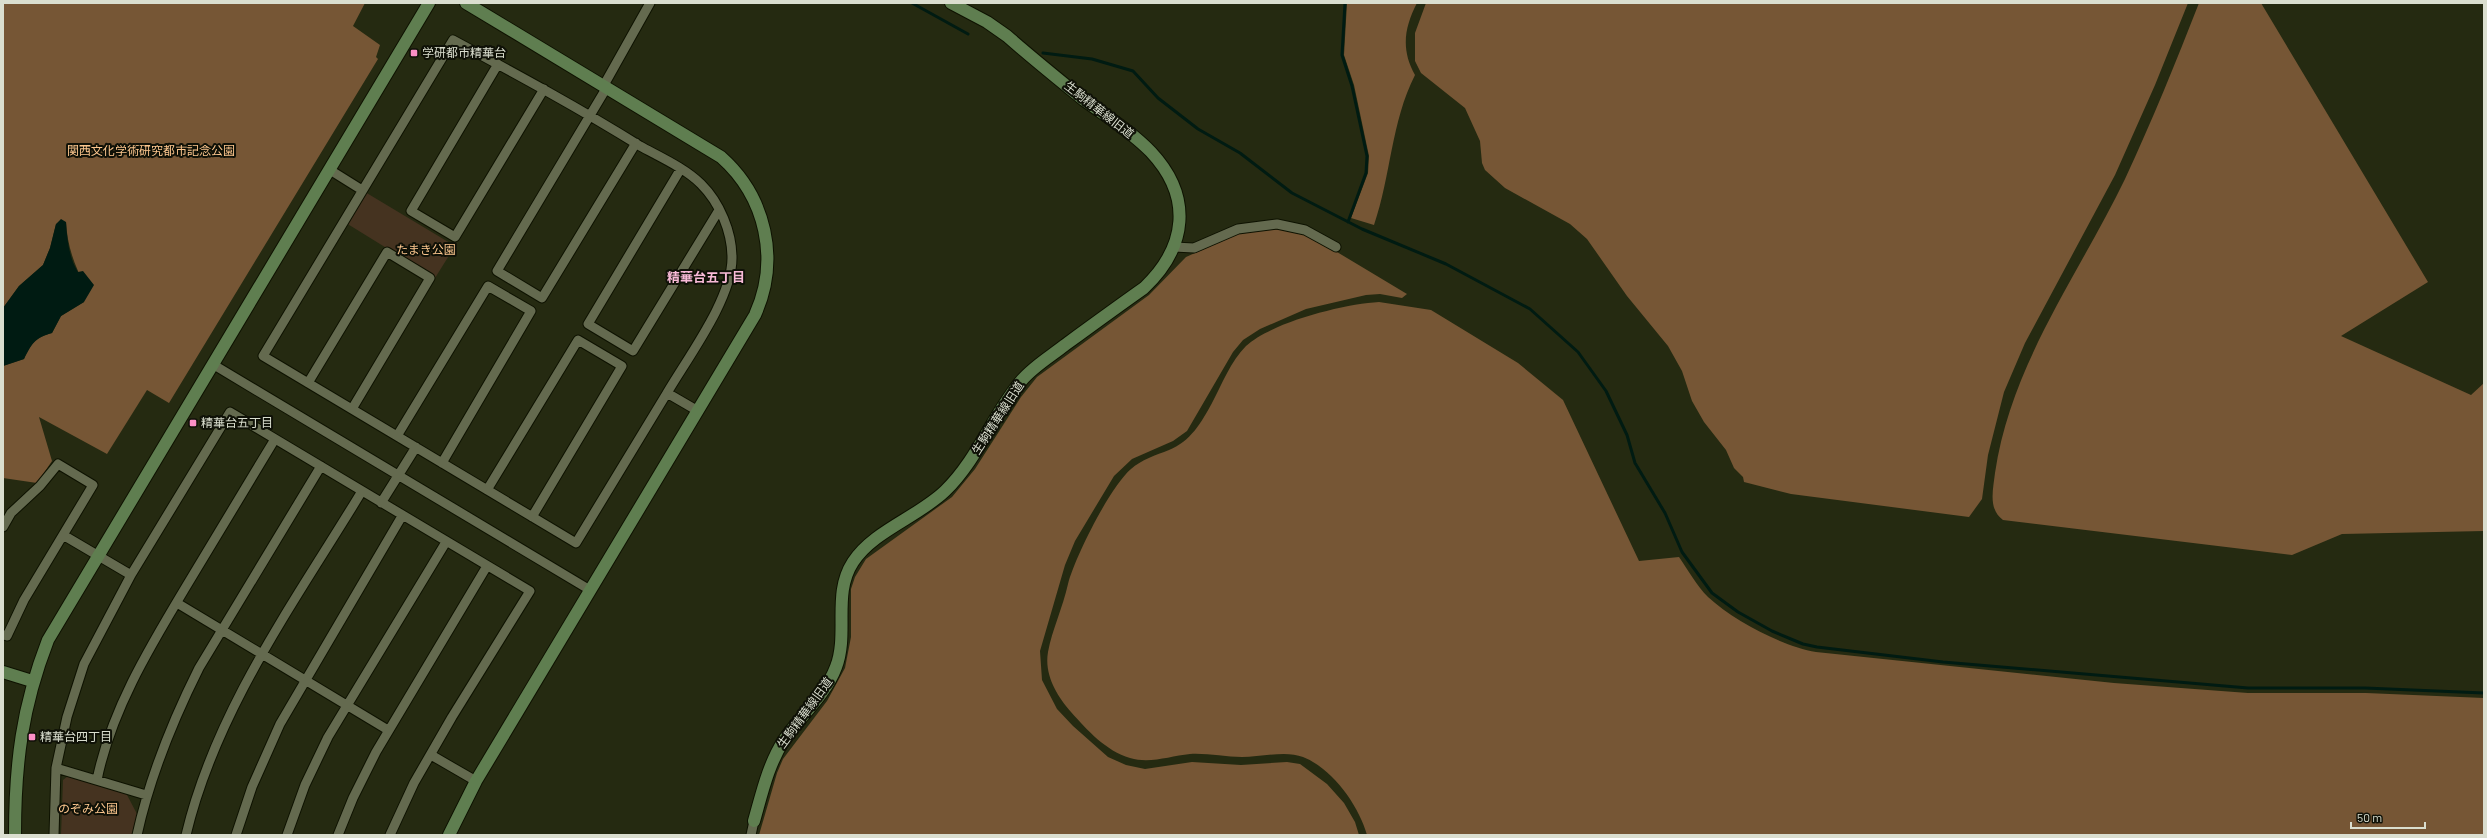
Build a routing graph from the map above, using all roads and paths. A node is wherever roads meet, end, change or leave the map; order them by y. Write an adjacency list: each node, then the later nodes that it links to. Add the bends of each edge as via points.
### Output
1 (429, 3): 10 (street)
2 (466, 3): 6 (street)
3 (650, 3): 6 (street)
4 (951, 3): 14 (street, 生駒精華線旧道, via 1007,36 1150,151 1172,182 1178,198 1180,221)
5 (498, 64): 7 (street); 7 (street, via 411,211 455,237); 12 (street, via 453,40)
6 (605, 86): 8 (street); 22 (street, via 721,157 745,183 762,221 768,260 766,283 760,304)
7 (544, 89): 8 (street)
8 (590, 115): 9 (street); 16 (street)
9 (636, 143): 11 (street); 16 (street, via 542,298)
10 (330, 170): 12 (street); 18 (street)
11 (680, 170): 13 (street, via 701,184); 13 (street, via 588,324 633,351)
12 (362, 190): 19 (street, via 263,356)
13 (719, 210): 20 (street, via 731,243 730,278 719,304)
14 (1174, 247): 15 (street, via 1194,248 1238,229 1277,224 1305,230); 56 (street, 生駒精華線旧道, via 1157,275 1144,288 1021,380 968,464 946,491 859,553 846,573 842,587 842,637 837,666 820,696 775,755 768,770)
15 (1336, 247)
16 (497, 271): 17 (street)
17 (488, 286): 23 (street); 26 (street, via 532,311)
18 (214, 365): 28 (street); 38 (street)
19 (308, 383): 21 (street); 21 (street, via 387,252 430,278)
20 (667, 393): 22 (street); 34 (street, via 576,544)
21 (352, 409): 23 (street)
22 (698, 411): 41 (street)
23 (398, 436): 25 (street)
24 (275, 439): 27 (street); 40 (street, via 230,412); 42 (street)
25 (416, 447): 26 (street); 28 (street)
26 (442, 463): 29 (street)
27 (320, 466): 30 (street); 43 (street)
28 (398, 475): 31 (street); 41 (street)
29 (487, 490): 34 (street); 34 (street, via 578,340 622,366)
30 (362, 491): 31 (street); 45 (street)
31 (381, 503): 33 (street)
32 (7, 511): 35 (street); 36 (street, via 40,486 58,464 93,485)
33 (402, 516): 37 (street); 47 (street)
34 (532, 517)
35 (3, 527)
36 (63, 535): 38 (street); 44 (street, via 24,600 7,636)
37 (446, 542): 39 (street); 49 (street)
38 (98, 556): 40 (street); 48 (street, via 48,640)
39 (487, 566): 50 (street); 51 (street, via 530,591)
40 (131, 575): 52 (street, via 84,664 68,711)
41 (590, 590): 54 (street)
42 (177, 603): 43 (street); 53 (street, via 127,696)
43 (222, 630): 45 (street); 55 (street, via 185,696)
44 (3, 635)
45 (263, 655): 47 (street); 60 (street, via 221,733 203,778)
46 (3, 672): 48 (street)
47 (305, 680): 49 (street); 61 (street, via 270,744)
48 (32, 681): 57 (street, via 20,737 15,789)
49 (346, 705): 50 (street); 62 (street, via 310,773)
50 (388, 730): 63 (street, via 358,786)
51 (431, 755): 54 (street); 64 (street, via 403,804)
52 (56, 768): 53 (street); 58 (street)
53 (97, 780): 55 (street)
54 (476, 781): 65 (street)
55 (146, 795): 59 (street)
56 (754, 821): 66 (street, 生駒精華線旧道)
57 (15, 835)
58 (54, 835)
59 (137, 835)
60 (186, 835)
61 (236, 835)
62 (287, 835)
63 (338, 835)
64 (390, 835)
65 (449, 835)
66 (751, 835)

